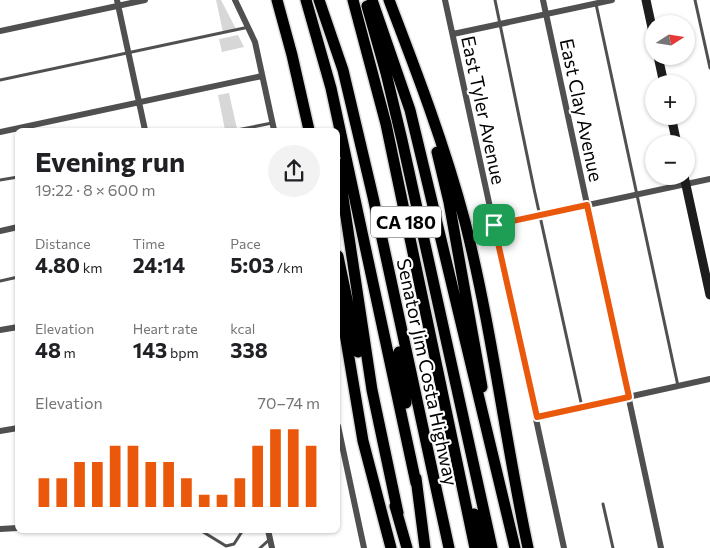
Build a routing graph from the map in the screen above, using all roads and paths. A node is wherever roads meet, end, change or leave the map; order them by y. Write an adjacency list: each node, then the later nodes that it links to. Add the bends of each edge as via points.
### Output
1 (145, 0): 18 (street)
2 (236, 0): 22 (street)
3 (277, 0): 35 (highway)
4 (300, 0): 36 (highway, via 322,74)
5 (306, 0): 37 (highway)
6 (319, 0): 55 (highway, Senator Jim Costa Highway / CA 180, via 343,70)
7 (353, 0): 69 (highway, Senator Jim Costa Highway / CA 180, via 386,124)
8 (365, 0): 90 (highway, via 402,140)
9 (372, 0): 70 (highway, via 410,110)
10 (388, 0): 70 (highway, via 448,195); 92 (highway, via 438,134 465,224)
11 (445, 0): 24 (street, East Tyler Avenue)
12 (495, 0): 21 (lane)
13 (544, 0): 19 (street, East Clay Avenue)
14 (612, 0): 17 (street)
15 (646, 0): 20 (main road)
16 (696, 0): 26 (lane)
17 (595, 2): 19 (street); 48 (lane)
18 (118, 3): 23 (street); 25 (street)
19 (546, 14): 21 (street); 49 (street, East Clay Avenue)
20 (649, 15)
21 (500, 24): 24 (street); 50 (lane)
22 (249, 27): 25 (lane); 27 (street)
23 (0, 31)
24 (453, 34): 51 (street, East Tyler Avenue)
25 (128, 53): 28 (lane); 29 (street)
26 (710, 68)
27 (262, 76): 29 (street); 30 (street)
28 (0, 80)
29 (139, 103): 31 (street); 32 (street)
30 (272, 122): 33 (lane); 34 (street)
31 (19, 128)
32 (145, 128)
33 (246, 128)
34 (274, 128)
35 (309, 128)
36 (332, 128)
37 (340, 128)
38 (15, 129): 40 (street)
39 (340, 130): 72 (highway)
40 (0, 132)
41 (15, 177): 44 (lane)
42 (340, 177): 74 (highway, via 372,390)
43 (710, 179): 45 (street)
44 (0, 180)
45 (695, 180)
46 (668, 185): 48 (street)
47 (686, 185): 58 (main road)
48 (636, 194): 49 (street); 63 (lane)
49 (587, 205): 50 (street); 64 (street, East Clay Avenue)
50 (540, 215): 51 (street); 65 (lane)
51 (494, 225): 66 (street, East Tyler Avenue)
52 (15, 228): 53 (street)
53 (0, 231)
54 (340, 265): 74 (highway, via 382,460)
55 (388, 266): 72 (highway); 87 (highway, Senator Jim Costa Highway / CA 180)
56 (15, 278): 57 (lane)
57 (0, 281)
58 (710, 295)
59 (340, 304): 84 (highway, via 363,441)
60 (15, 328): 61 (street)
61 (0, 330)
62 (710, 380): 63 (street)
63 (678, 386): 64 (street)
64 (629, 397): 65 (street); 95 (street, East Clay Avenue)
65 (582, 407): 66 (street)
66 (537, 417): 93 (street, East Tyler Avenue)
67 (15, 428): 68 (street)
68 (0, 431)
69 (454, 445): 88 (highway, Senator Jim Costa Highway / CA 180); 89 (highway)
70 (493, 455): 91 (highway)
71 (341, 458): 83 (street)
72 (416, 483): 86 (highway)
73 (603, 504): 94 (lane)
74 (398, 513): 85 (highway)
75 (15, 528): 76 (street)
76 (0, 529)
77 (205, 533): 78 (lane, via 226,546 234,544)
78 (241, 533)
79 (269, 533): 80 (street)
80 (270, 539): 81 (lane); 82 (street)
81 (260, 548)
82 (272, 548)
83 (364, 548)
84 (391, 548)
85 (407, 548)
86 (425, 548)
87 (448, 548)
88 (475, 548)
89 (484, 548)
90 (492, 548)
91 (515, 548)
92 (528, 548)
93 (564, 548)
94 (613, 548)
95 (661, 548)

